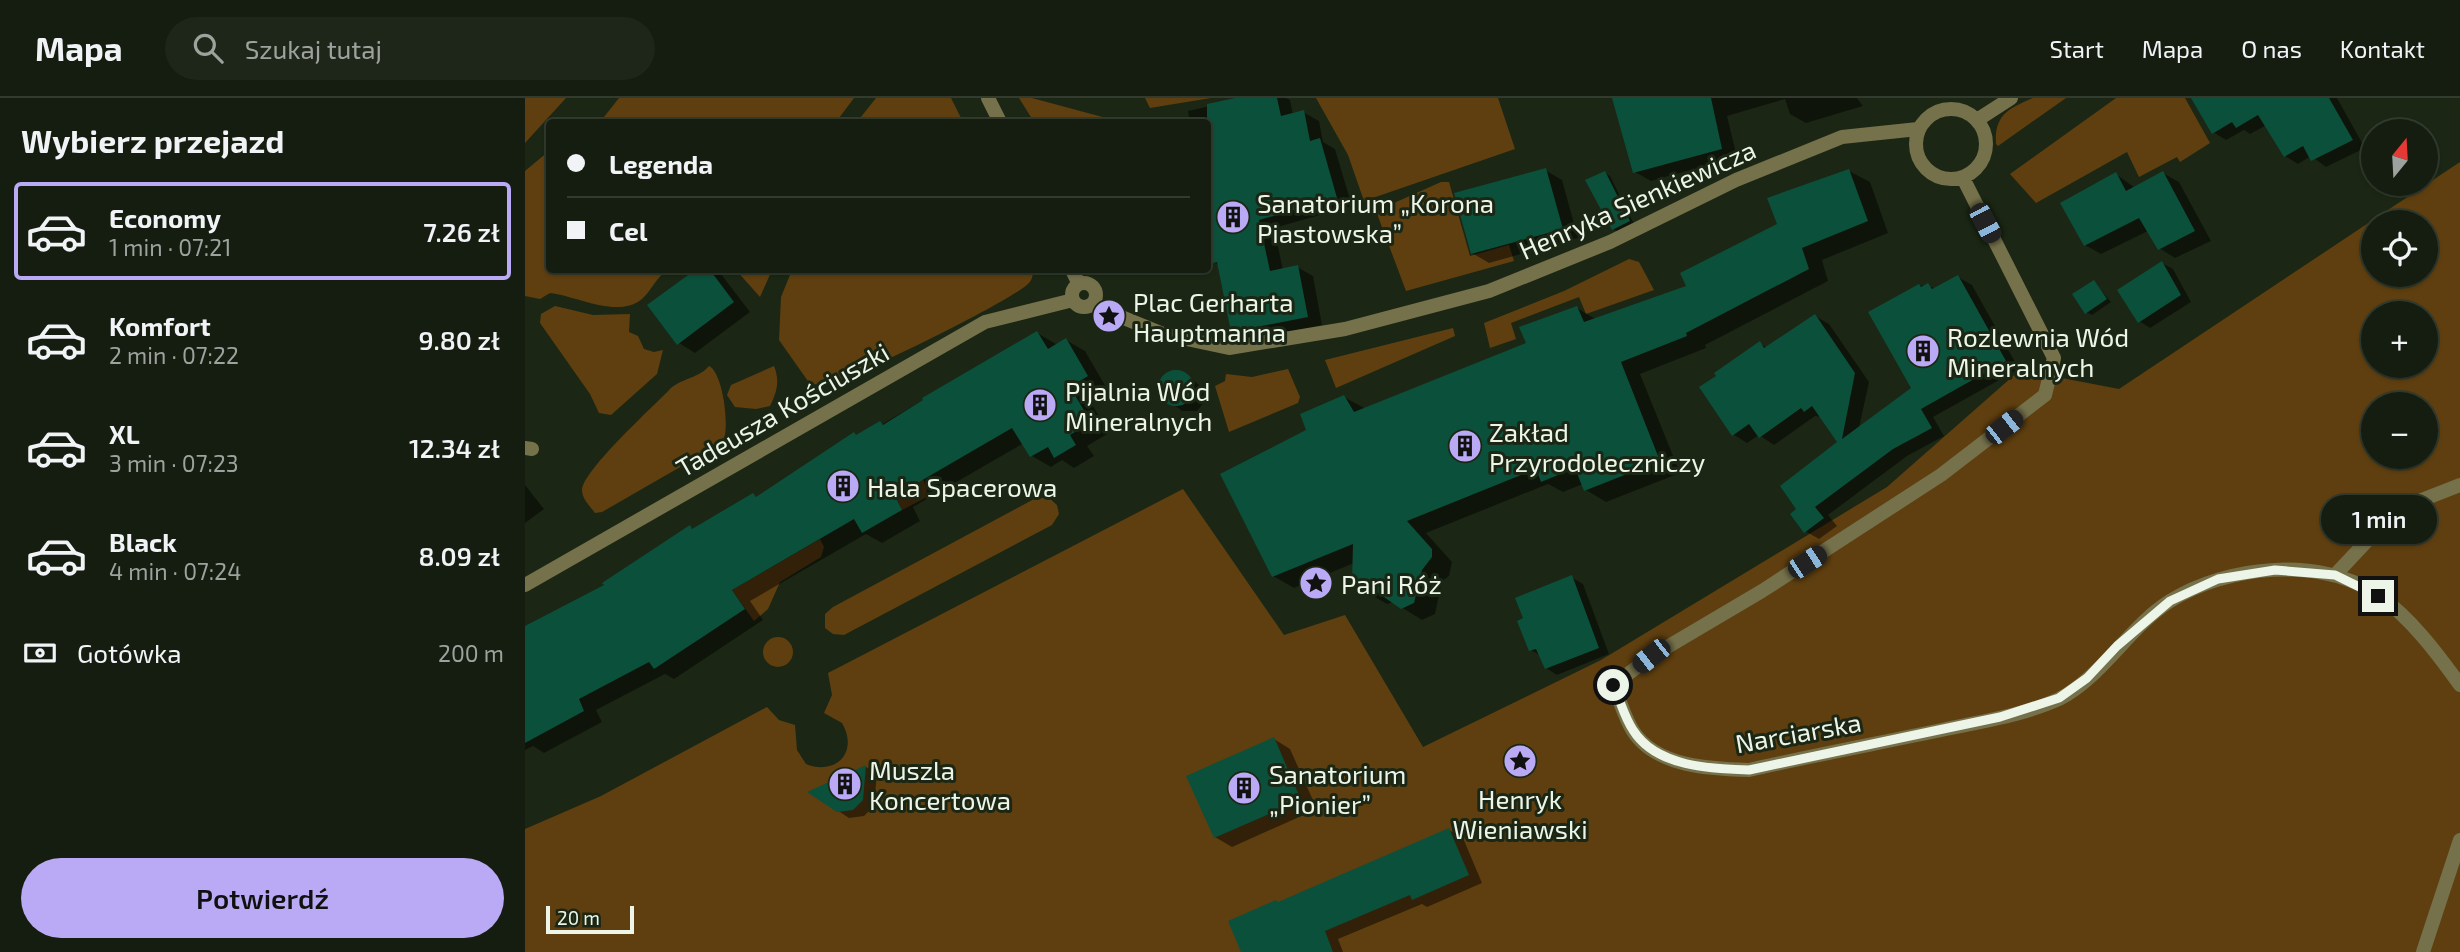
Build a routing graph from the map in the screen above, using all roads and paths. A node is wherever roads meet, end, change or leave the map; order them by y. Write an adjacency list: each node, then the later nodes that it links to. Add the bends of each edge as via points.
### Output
1 (988, 98): 3 (street)
2 (2011, 98): 4 (street)
3 (998, 119)
4 (1977, 120): 5 (street, via 1966,112 1938,111); 6 (street, via 1984,132 1983,159)
5 (1918, 129): 6 (street, via 1915,143 1924,168 1949,180); 10 (street, Henryka Sienkiewicza, via 1842,137 1489,291 1345,329 1229,348 1163,334)
6 (1963, 178): 12 (street, Narciarska, via 2054,358 2045,395 1941,475 1762,591 1651,656 1613,685 1633,732 1658,752 1679,761 1709,769 1749,770 2000,717 2059,698 2170,601 2218,579 2275,570)
7 (1074, 273): 8 (street)
8 (1079, 284): 9 (street, via 1072,291); 10 (street, via 1087,282 1095,288 1097,298)
9 (1073, 300): 10 (street, via 1080,307); 13 (street, Tadeusza Kościuszki, via 985,322)
10 (1092, 305)
11 (2460, 485): 12 (street, via 2396,510)
12 (2335, 575): 14 (street, via 2378,596 2432,646)
13 (525, 585)
14 (2460, 685)
15 (2460, 840): 16 (street)
16 (2423, 952)

